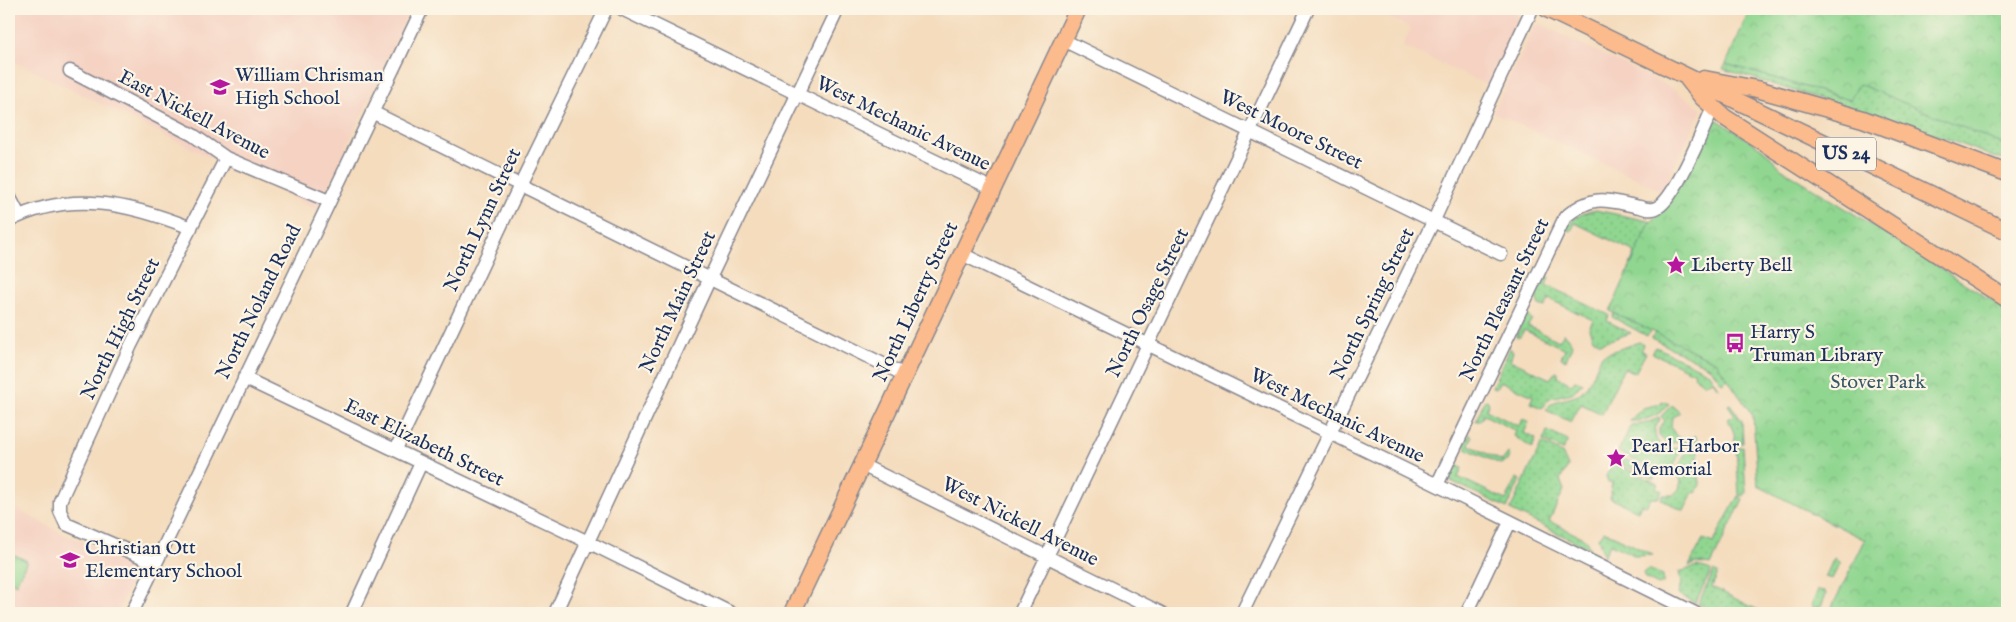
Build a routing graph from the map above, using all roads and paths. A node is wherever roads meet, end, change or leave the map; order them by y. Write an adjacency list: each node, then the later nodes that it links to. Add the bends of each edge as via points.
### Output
1 (422, 9): 14 (street, North Noland Road)
2 (606, 9): 18 (street, North Lynn Street)
3 (622, 9): 12 (street, West Mechanic Avenue)
4 (838, 9): 12 (street, North Main Street)
5 (1078, 9): 9 (main road, North Liberty Street)
6 (1308, 9): 15 (street, North Osage Street)
7 (1532, 9): 23 (street, North Spring Street)
8 (1549, 9): 11 (main road, US 24)
9 (1063, 40): 15 (street, West Moore Street); 19 (main road, North Liberty Street)
10 (70, 72): 16 (street, East Nickell Avenue, via 193,134)
11 (1685, 75): 13 (main road); 17 (main road, via 1758,89 1863,120); 25 (main road, US 24)
12 (797, 94): 19 (street, West Mechanic Avenue); 28 (street, North Main Street)
13 (1713, 107): 29 (main road); 37 (street, North Pleasant Street, via 1690,159 1663,204 1651,210 1600,199 1580,204 1565,217)
14 (372, 112): 18 (street); 21 (street, North Noland Road)
15 (1251, 131): 23 (street, West Moore Street); 30 (street, North Osage Street)
16 (226, 158): 21 (street, East Nickell Avenue); 24 (street, North High Street)
17 (2007, 173)
18 (520, 185): 28 (street); 34 (street, North Lynn Street)
19 (992, 189): 26 (main road, North Liberty Street)
20 (9, 196): 22 (street)
21 (329, 201): 32 (street, North Noland Road)
22 (14, 218): 24 (street, via 62,204 99,202 150,212)
23 (1434, 220): 27 (street, West Moore Street); 33 (street, North Spring Street)
24 (191, 228): 41 (street, North High Street, via 131,345 60,502 66,524)
25 (2007, 231)
26 (962, 254): 30 (street, West Mechanic Avenue); 31 (main road, North Liberty Street)
27 (1501, 254)
28 (710, 278): 31 (street); 39 (street, North Main Street)
29 (2007, 299)
30 (1148, 345): 33 (street, West Mechanic Avenue); 40 (street, North Osage Street)
31 (905, 375): 36 (main road, North Liberty Street)
32 (244, 378): 34 (street, East Elizabeth Street); 41 (street, North Noland Road)
33 (1331, 434): 37 (street, West Mechanic Avenue); 49 (street, North Spring Street)
34 (396, 449): 35 (street, East Elizabeth Street)
35 (421, 463): 39 (street, East Elizabeth Street); 43 (street)
36 (862, 464): 40 (street, West Nickell Avenue); 46 (main road, North Liberty Street)
37 (1437, 485): 38 (street, West Mechanic Avenue)
38 (1510, 522): 50 (street); 51 (street, West Mechanic Avenue)
39 (588, 542): 44 (street, North Main Street); 45 (street, East Elizabeth Street)
40 (1047, 556): 47 (street, North Osage Street); 48 (street, West Nickell Avenue)
41 (156, 563): 42 (street, North Noland Road)
42 (132, 613)
43 (352, 613)
44 (555, 613)
45 (731, 613)
46 (792, 613)
47 (1020, 613)
48 (1161, 613)
49 (1242, 613)
50 (1467, 613)
51 (1695, 613)

